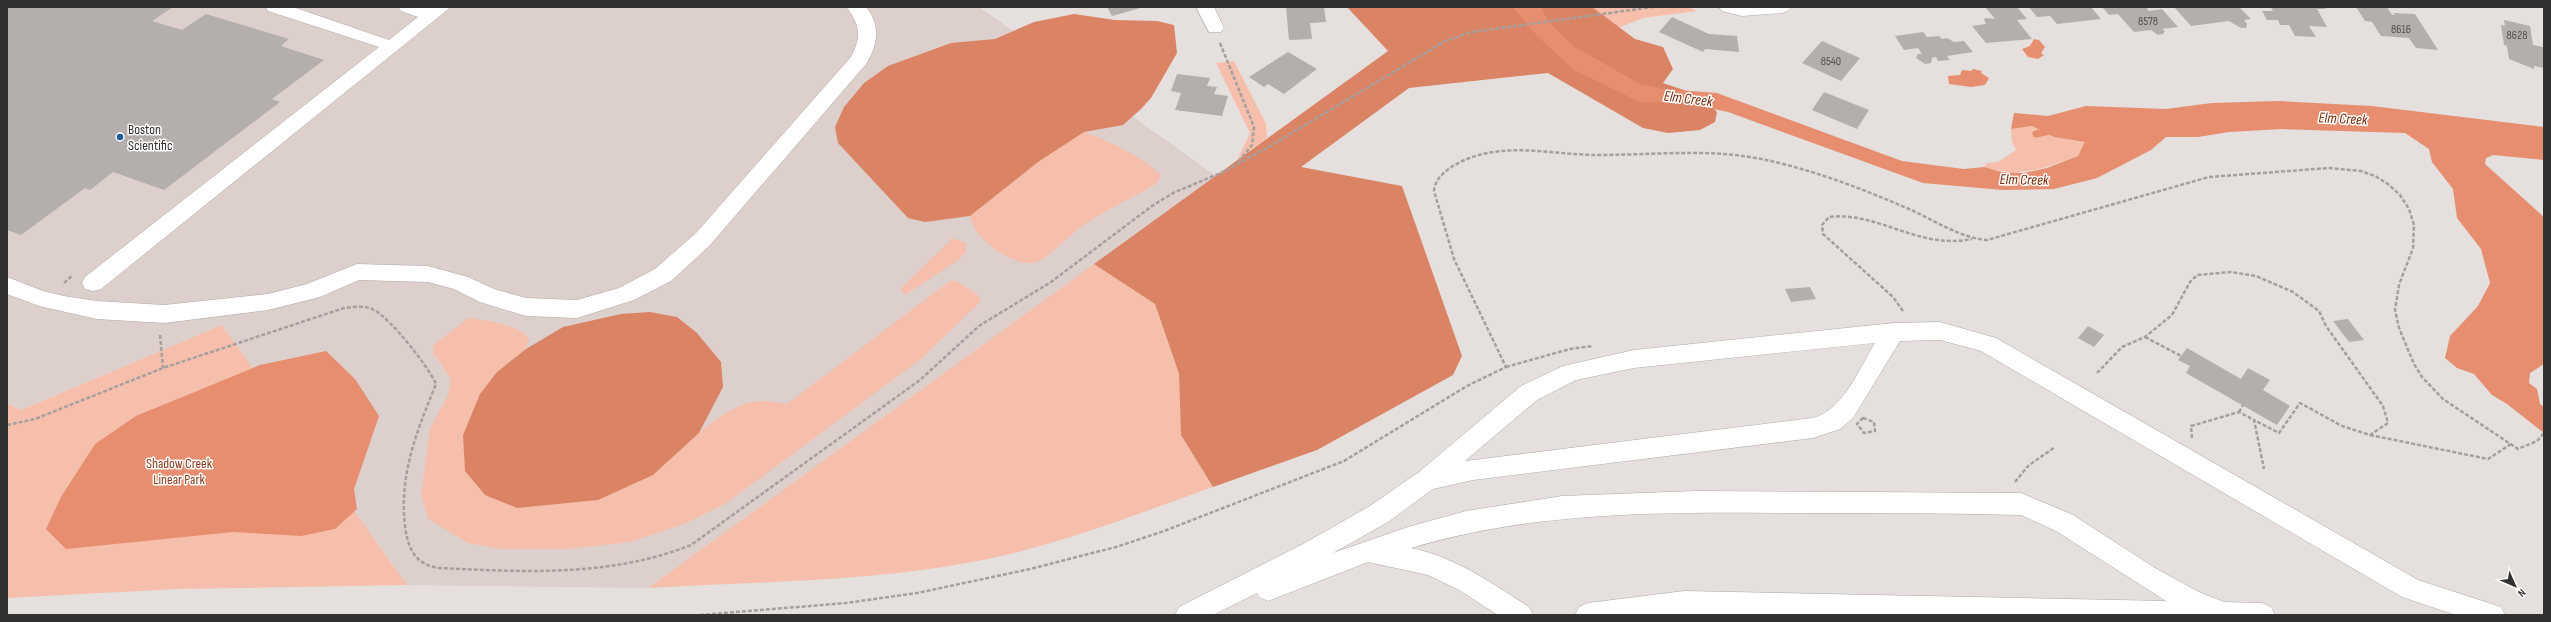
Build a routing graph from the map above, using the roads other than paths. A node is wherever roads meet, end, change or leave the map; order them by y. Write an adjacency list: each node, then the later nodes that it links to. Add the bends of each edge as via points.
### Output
1 (274, 7): 9 (street)
2 (407, 7): 7 (street)
3 (856, 7): 11 (street, via 865,16 868,40 859,60 703,239 663,275 626,294 577,309 526,307 428,274 358,272 312,291 268,302 164,314 97,310 64,304 39,298)
4 (1205, 7): 8 (street)
5 (1728, 7): 6 (street, via 1742,10)
6 (1782, 7)
7 (437, 11): 10 (street)
8 (1215, 28)
9 (381, 42)
10 (93, 283)
11 (7, 285)
12 (1898, 322): 13 (street, via 1634,360 1571,372 1529,393); 13 (street, via 1845,411 1832,422 1813,428 1473,470); 21 (street, via 1988,344 2412,589)
13 (1428, 479): 16 (street, via 1379,514)
14 (1362, 552): 15 (street, via 1447,526 1495,516 1627,501 2013,504 2039,509 2175,594); 17 (street); 18 (street, via 1398,554 1424,560 1461,578)
15 (2221, 613): 19 (street, via 1684,603); 20 (street)
16 (1188, 615)
17 (1197, 615)
18 (1520, 615)
19 (1588, 615)
20 (2262, 615)
21 (2492, 615)

